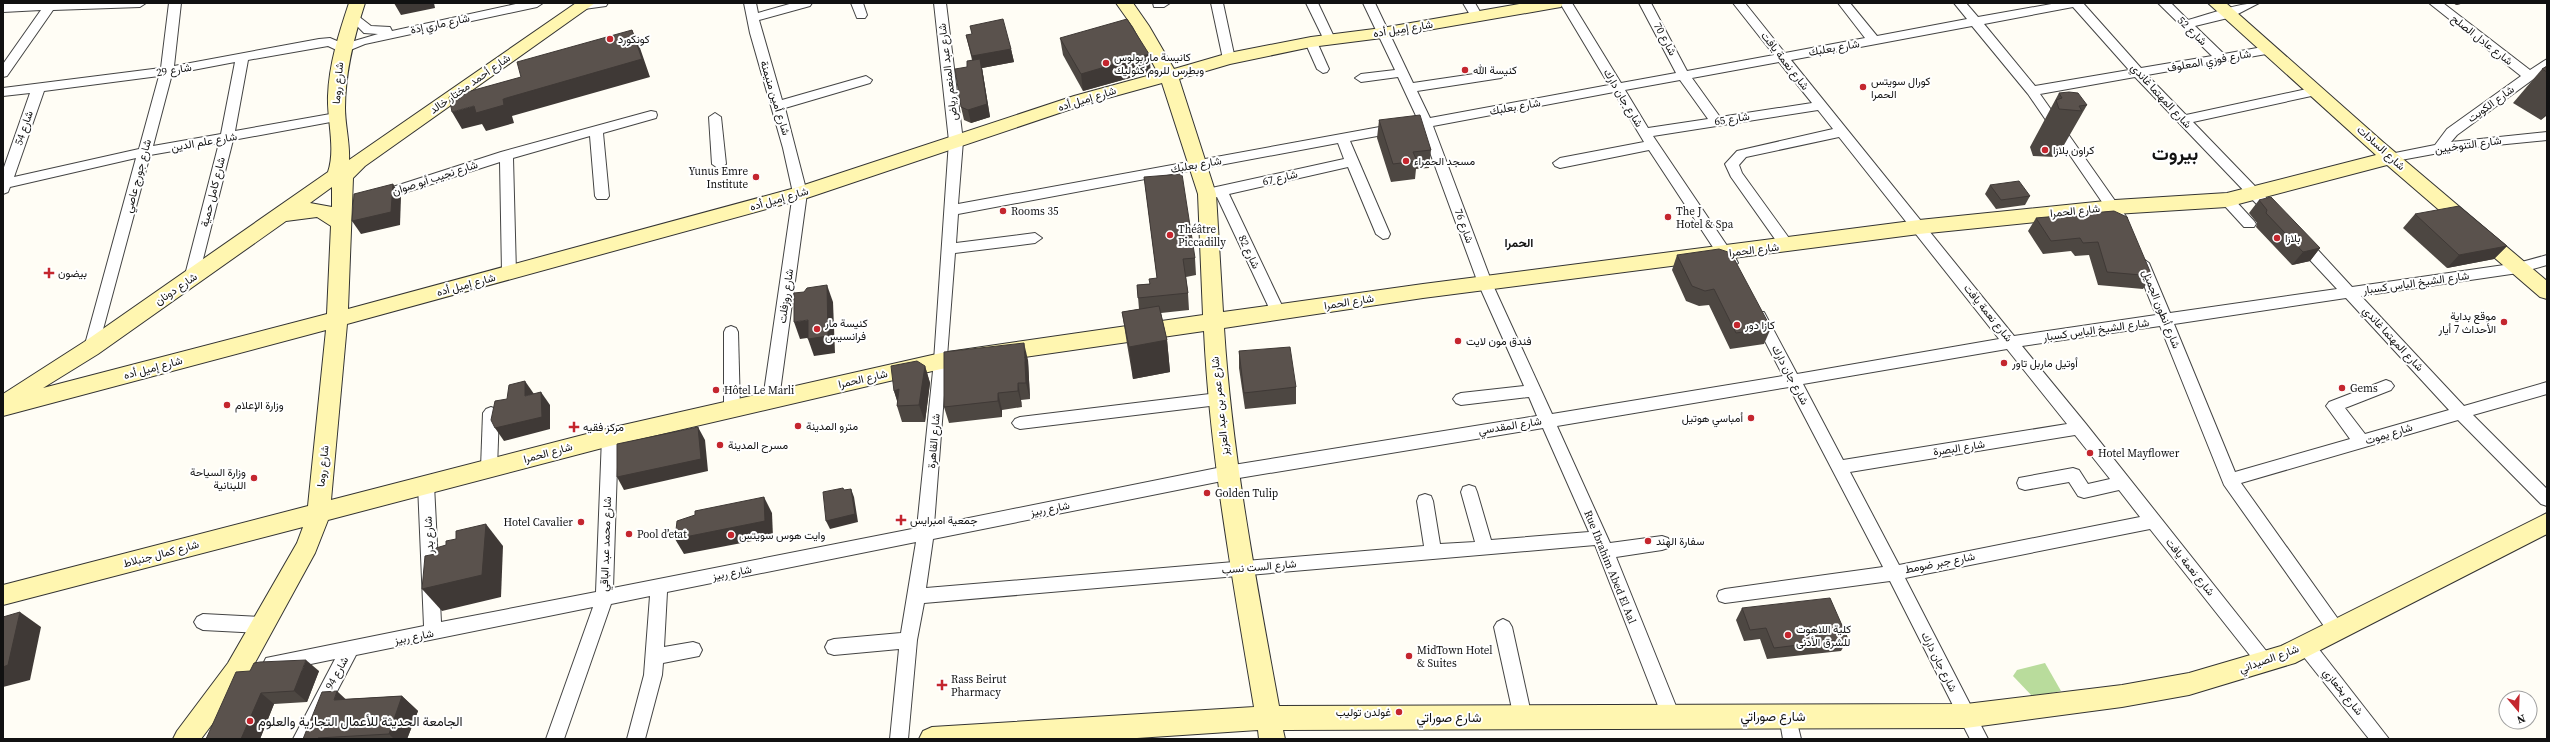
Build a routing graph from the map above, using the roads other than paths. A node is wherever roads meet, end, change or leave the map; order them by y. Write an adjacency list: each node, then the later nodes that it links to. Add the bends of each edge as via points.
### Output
1 (140, 3): 25 (street)
2 (176, 3): 46 (street, شارع جورج عاصي)
3 (507, 3): 28 (street, شارع ماري إدة, via 378,31 368,30)
4 (537, 3): 38 (street, شارع ماري إدة, via 362,41)
5 (602, 3): 24 (street)
6 (750, 3): 31 (street, شارع أمين منيمنة)
7 (806, 3): 31 (street)
8 (857, 3): 30 (street)
9 (940, 3): 76 (street, شارع عبد المنعم رياض)
10 (1124, 3): 51 (street, شارع عمر بن عبد العزيز, via 1141,26)
11 (1217, 3): 43 (street)
12 (1312, 3): 35 (street)
13 (1369, 3): 34 (street, شارع 76)
14 (1556, 3): 29 (street, شارع إميل أده)
15 (1566, 3): 58 (street, شارع جان دارك)
16 (1645, 3): 52 (street, شارع 70)
17 (1739, 3): 41 (street, شارع نعمة يافت)
18 (1844, 3): 36 (street)
19 (1960, 3): 32 (street)
20 (2077, 3): 32 (street, شارع بعلبك); 49 (street, شارع المهتما غاندي)
21 (2164, 3): 33 (street, شارع 52)
22 (2253, 3): 27 (street)
23 (2435, 3): 53 (street, شارع عادل الصلح)
24 (583, 4): 77 (street, شارع أحمد مختار خالد)
25 (50, 5): 26 (street); 47 (street)
26 (3, 8)
27 (2222, 8): 33 (street); 39 (street, شارع السادات)
28 (355, 9): 38 (street, شارع روما)
29 (1473, 10): 34 (street, شارع إميل أده)
30 (861, 15)
31 (754, 18): 62 (street, شارع أمين منيمنة)
32 (1976, 22): 36 (street, شارع بعلبك); 59 (street)
33 (2186, 24): 42 (street, شارع 52)
34 (1382, 33): 35 (street, شارع إميل أده); 48 (street, شارع 76)
35 (1329, 39): 37 (street, شارع إميل أده)
36 (1874, 41): 41 (street, شارع بعلبك)
37 (1311, 42): 43 (street, شارع إميل أده); 45 (street)
38 (343, 49): 40 (street, شارع 29, via 327,42); 65 (street, شارع روما)
39 (2268, 50): 42 (street, شارع فوزي المعلوف); 60 (street, شارع السادات)
40 (242, 58): 46 (street, شارع 29); 74 (street, شارع كامل حمية)
41 (1783, 58): 52 (street, شارع بعلبك); 63 (street, شارع نعمة يافت)
42 (2221, 58): 49 (street, شارع فوزي المعلوف)
43 (1229, 59): 51 (street, شارع إميل أده)
44 (2547, 63): 53 (street, شارع الكويت)
45 (1323, 69)
46 (167, 71): 57 (street, شارع 29); 81 (street, شارع جورج عاصي)
47 (3, 73)
48 (1402, 73): 54 (street); 56 (street, شارع 76)
49 (2138, 73): 59 (street, شارع فوزي المعلوف); 67 (street, شارع المهتما غاندي)
50 (1501, 74): 56 (street)
51 (1170, 76): 76 (street, شارع إميل أده, via 1080,100); 88 (street, شارع عمر بن عبد العزيز)
52 (1684, 76): 58 (street, شارع بعلبك); 68 (street, شارع 70)
53 (2530, 76): 80 (street, شارع الكويت, via 2452,132)
54 (1361, 78)
55 (866, 80): 62 (street)
56 (1409, 88): 69 (street, شارع 76)
57 (38, 89): 61 (street, شارع 29); 89 (street, شارع 54)
58 (1617, 89): 69 (street, شارع بعلبك); 72 (street, شارع جان دارك)
59 (2032, 91): 95 (street)
60 (2316, 91): 67 (street); 83 (street, شارع السادات)
61 (3, 92)
62 (778, 106): 91 (street, شارع أمين منيمنة)
63 (1820, 106): 68 (street, شارع 65); 71 (street, شارع نعمة يافت)
64 (652, 115): 70 (street, شارع نجيب أبو صوان)
65 (336, 117): 74 (street, شارع علم الدين); 78 (street, شارع روما)
66 (715, 117): 87 (street)
67 (2184, 120): 92 (street, شارع المهتما غاندي)
68 (1716, 121): 72 (street, شارع 65)
69 (1426, 123): 75 (street, شارع بعلبك); 115 (street, شارع 76)
70 (596, 130): 82 (street, شارع نجيب أبو صوان); 93 (street)
71 (1840, 132): 101 (street, شارع نعمة يافت); 106 (street, via 1742,154 1732,164 1736,174)
72 (1644, 133): 79 (street, شارع جان دارك)
73 (2547, 136): 80 (street, شارع التنوخيين)
74 (227, 138): 81 (street, شارع علم الدين); 114 (street, شارع كامل حمية)
75 (1342, 138): 84 (street); 88 (street, شارع بعلبك)
76 (956, 141): 91 (street, شارع إميل أده); 97 (street, شارع القاهرة)
77 (384, 144): 78 (street, via 359,149); 86 (street, شارع أحمد مختار خالد)
78 (338, 145): 86 (street, شارع روما)
79 (1652, 146): 85 (street); 109 (street, شارع جان دارك)
80 (2439, 149): 83 (street, شارع التنوخيين)
81 (144, 152): 89 (street, شارع علم الدين); 125 (street, شارع جورج عاصي)
82 (506, 155): 96 (street, شارع نجيب أبو صوان); 112 (street)
83 (2390, 158): 92 (street, شارع الحمرا); 111 (street, شارع السادات)
84 (1352, 162): 90 (street, شارع 67); 104 (street)
85 (1560, 163)
86 (349, 164): 96 (street, شارع روما, via 342,182); 98 (street, شارع دونان, via 330,181)
87 (719, 164)
88 (1199, 164): 90 (street, شارع عمر بن عبد العزيز); 97 (street, شارع بعلبك)
89 (3, 185)
90 (1214, 192): 119 (street, شارع 82); 122 (street, شارع عمر بن عبد العزيز)
91 (800, 193): 112 (street, شارع إميل أده); 131 (street, شارع روزفلت)
92 (2255, 194): 94 (street, شارع الحمرا); 99 (street, شارع المهتما غاندي)
93 (602, 196)
94 (2226, 200): 95 (street, شارع الحمرا); 100 (street)
95 (2114, 207): 101 (street, شارع الحمرا); 102 (street)
96 (351, 209): 98 (street, via 337,218 328,212 315,210); 120 (street, شارع روما)
97 (952, 210): 108 (street, شارع القاهرة)
98 (283, 214): 114 (street, شارع دونان)
99 (2281, 221)
100 (2249, 224)
101 (1919, 227): 106 (street, شارع الحمرا); 124 (street, شارع نعمة يافت)
102 (2125, 228)
103 (2292, 232): 117 (street, شارع المهتما غاندي)
104 (1383, 234)
105 (1035, 238): 108 (street)
106 (1787, 245): 109 (street, شارع الحمرا)
107 (2136, 249): 121 (street, شارع أنطون الجميل)
108 (949, 250): 126 (street, شارع القاهرة)
109 (1726, 253): 113 (street, شارع جان دارك); 115 (street, شارع الحمرا)
110 (2547, 260): 111 (street, شارع الشيخ الياس كسبار)
111 (2518, 268): 116 (street, شارع السادات); 117 (street, شارع الشيخ الياس كسبار)
112 (508, 273): 120 (street, شارع إميل أده)
113 (1736, 273)
114 (191, 279): 125 (street, شارع دونان)
115 (1485, 283): 119 (street, شارع الحمرا); 130 (street, شارع 76)
116 (2547, 292)
117 (2350, 293): 121 (street, شارع الشيخ الياس كسبار); 137 (street, شارع المهتما غاندي)
118 (1750, 300): 127 (street, شارع جان دارك)
119 (1278, 312): 122 (street, شارع الحمرا)
120 (337, 319): 135 (street, شارع إميل أده); 154 (street, شارع روما)
121 (2166, 320): 124 (street, شارع الشيخ الياس كسبار); 147 (street, شارع أنطون الجميل)
122 (1213, 322): 126 (street, شارع الحمرا); 133 (street, شارع عمر بن عبد العزيز)
123 (731, 332): 136 (street)
124 (2012, 342): 127 (street, شارع الشيخ الياس كسبار); 141 (street, شارع نعمة يافت)
125 (91, 348): 134 (street, شارع دونان)
126 (941, 361): 131 (street, شارع الحمرا); 157 (street, شارع القاهرة)
127 (1793, 381): 139 (street, شارع المقدسي); 144 (street, شارع جان دارك)
128 (2386, 386): 143 (street, via 2334,406)
129 (2547, 388): 137 (street, شارع يموت)
130 (1533, 391): 132 (street); 139 (street, شارع 76)
131 (771, 399): 136 (street, شارع الحمرا)
132 (1461, 399)
133 (1218, 400): 140 (street); 146 (street, شارع عمر بن عبد العزيز)
134 (3, 402)
135 (3, 407)
136 (732, 409): 142 (street, شارع الحمرا)
137 (2460, 412): 143 (street, شارع يموت); 152 (street, شارع المهتما غاندي)
138 (491, 414): 145 (street)
139 (1545, 420): 146 (street, شارع المقدسي); 159 (street, Rue Ibrahim Abed El Aal)
140 (1020, 423)
141 (2081, 428): 144 (street, شارع البصرة); 149 (street, شارع نعمة يافت)
142 (610, 437): 145 (street, شارع الحمرا); 168 (street, شارع محمد عبد الباقي)
143 (2362, 442): 147 (street, شارع يموت)
144 (1838, 467): 163 (street, شارع جان دارك)
145 (489, 468): 150 (street, شارع الحمرا)
146 (1227, 473): 157 (street, شارع ربيز); 162 (street, شارع عمر بن عبد العزيز)
147 (2230, 480): 172 (street, شارع أنطون الجميل)
148 (2025, 483): 149 (street, via 2073,474 2084,490)
149 (2123, 483): 155 (street, شارع نعمة يافت)
150 (426, 485): 154 (street, شارع الحمرا); 173 (street, شارع بدر)
151 (1469, 492): 160 (street)
152 (2547, 499)
153 (1426, 501): 161 (street)
154 (319, 513): 165 (street, شارع كمال جنبلاط); 170 (street, شارع روما, via 307,546)
155 (2153, 521): 163 (street, شارع جبر ضومط); 180 (street, شارع نعمة يافت)
156 (2547, 523): 172 (street, شارع الصيداني)
157 (925, 534): 164 (street, شارع ربيز); 166 (street, شارع القاهرة)
158 (1662, 543): 159 (street, شارع الست نسب)
159 (1603, 544): 160 (street, شارع الست نسب); 182 (street, Rue Ibrahim Abed El Aal)
160 (1485, 548): 161 (street, شارع الست نسب)
161 (1433, 552): 162 (street, شارع الست نسب)
162 (1242, 569): 166 (street, شارع الست نسب); 185 (street, شارع عمر بن عبد العزيز)
163 (1894, 573): 167 (street, شارع جبر ضومط); 183 (street, شارع جان دارك)
164 (659, 588): 168 (street, شارع ربيز); 179 (street)
165 (3, 595)
166 (917, 596): 174 (street, شارع القاهرة)
167 (1725, 596)
168 (604, 599): 173 (street, شارع ربيز); 189 (street, شارع محمد عبد الباقي)
169 (203, 622): 170 (street)
170 (261, 625): 181 (street, شارع روما)
171 (1503, 627): 184 (street)
172 (2337, 631): 175 (street, شارع الصيداني)
173 (433, 633): 177 (street, شارع ربيز)
174 (908, 640): 176 (street); 191 (street, شارع القاهرة)
175 (2305, 646): 180 (street, شارع الصيداني); 194 (street, شارع بخعازي)
176 (834, 647)
177 (350, 649): 181 (street, شارع ربيز); 188 (street, شارع 94)
178 (693, 650): 179 (street)
179 (655, 656): 190 (street, via 650,694)
180 (2266, 662): 183 (street, شارع الصيداني, via 2189,684)
181 (236, 671): 187 (street, شارع روما)
182 (1670, 716): 184 (street, شارع صوراتي); 186 (street, شارع صوراتي)
183 (1966, 716): 186 (street, شارع صوراتي); 193 (street, شارع جان دارك)
184 (1523, 718): 185 (street, شارع صوراتي)
185 (1270, 728): 192 (street, شارع صوراتي)
186 (1790, 728)
187 (186, 739)
188 (302, 739)
189 (555, 739)
190 (636, 739)
191 (900, 739)
192 (932, 739)
193 (1979, 739)
194 (2380, 739)

